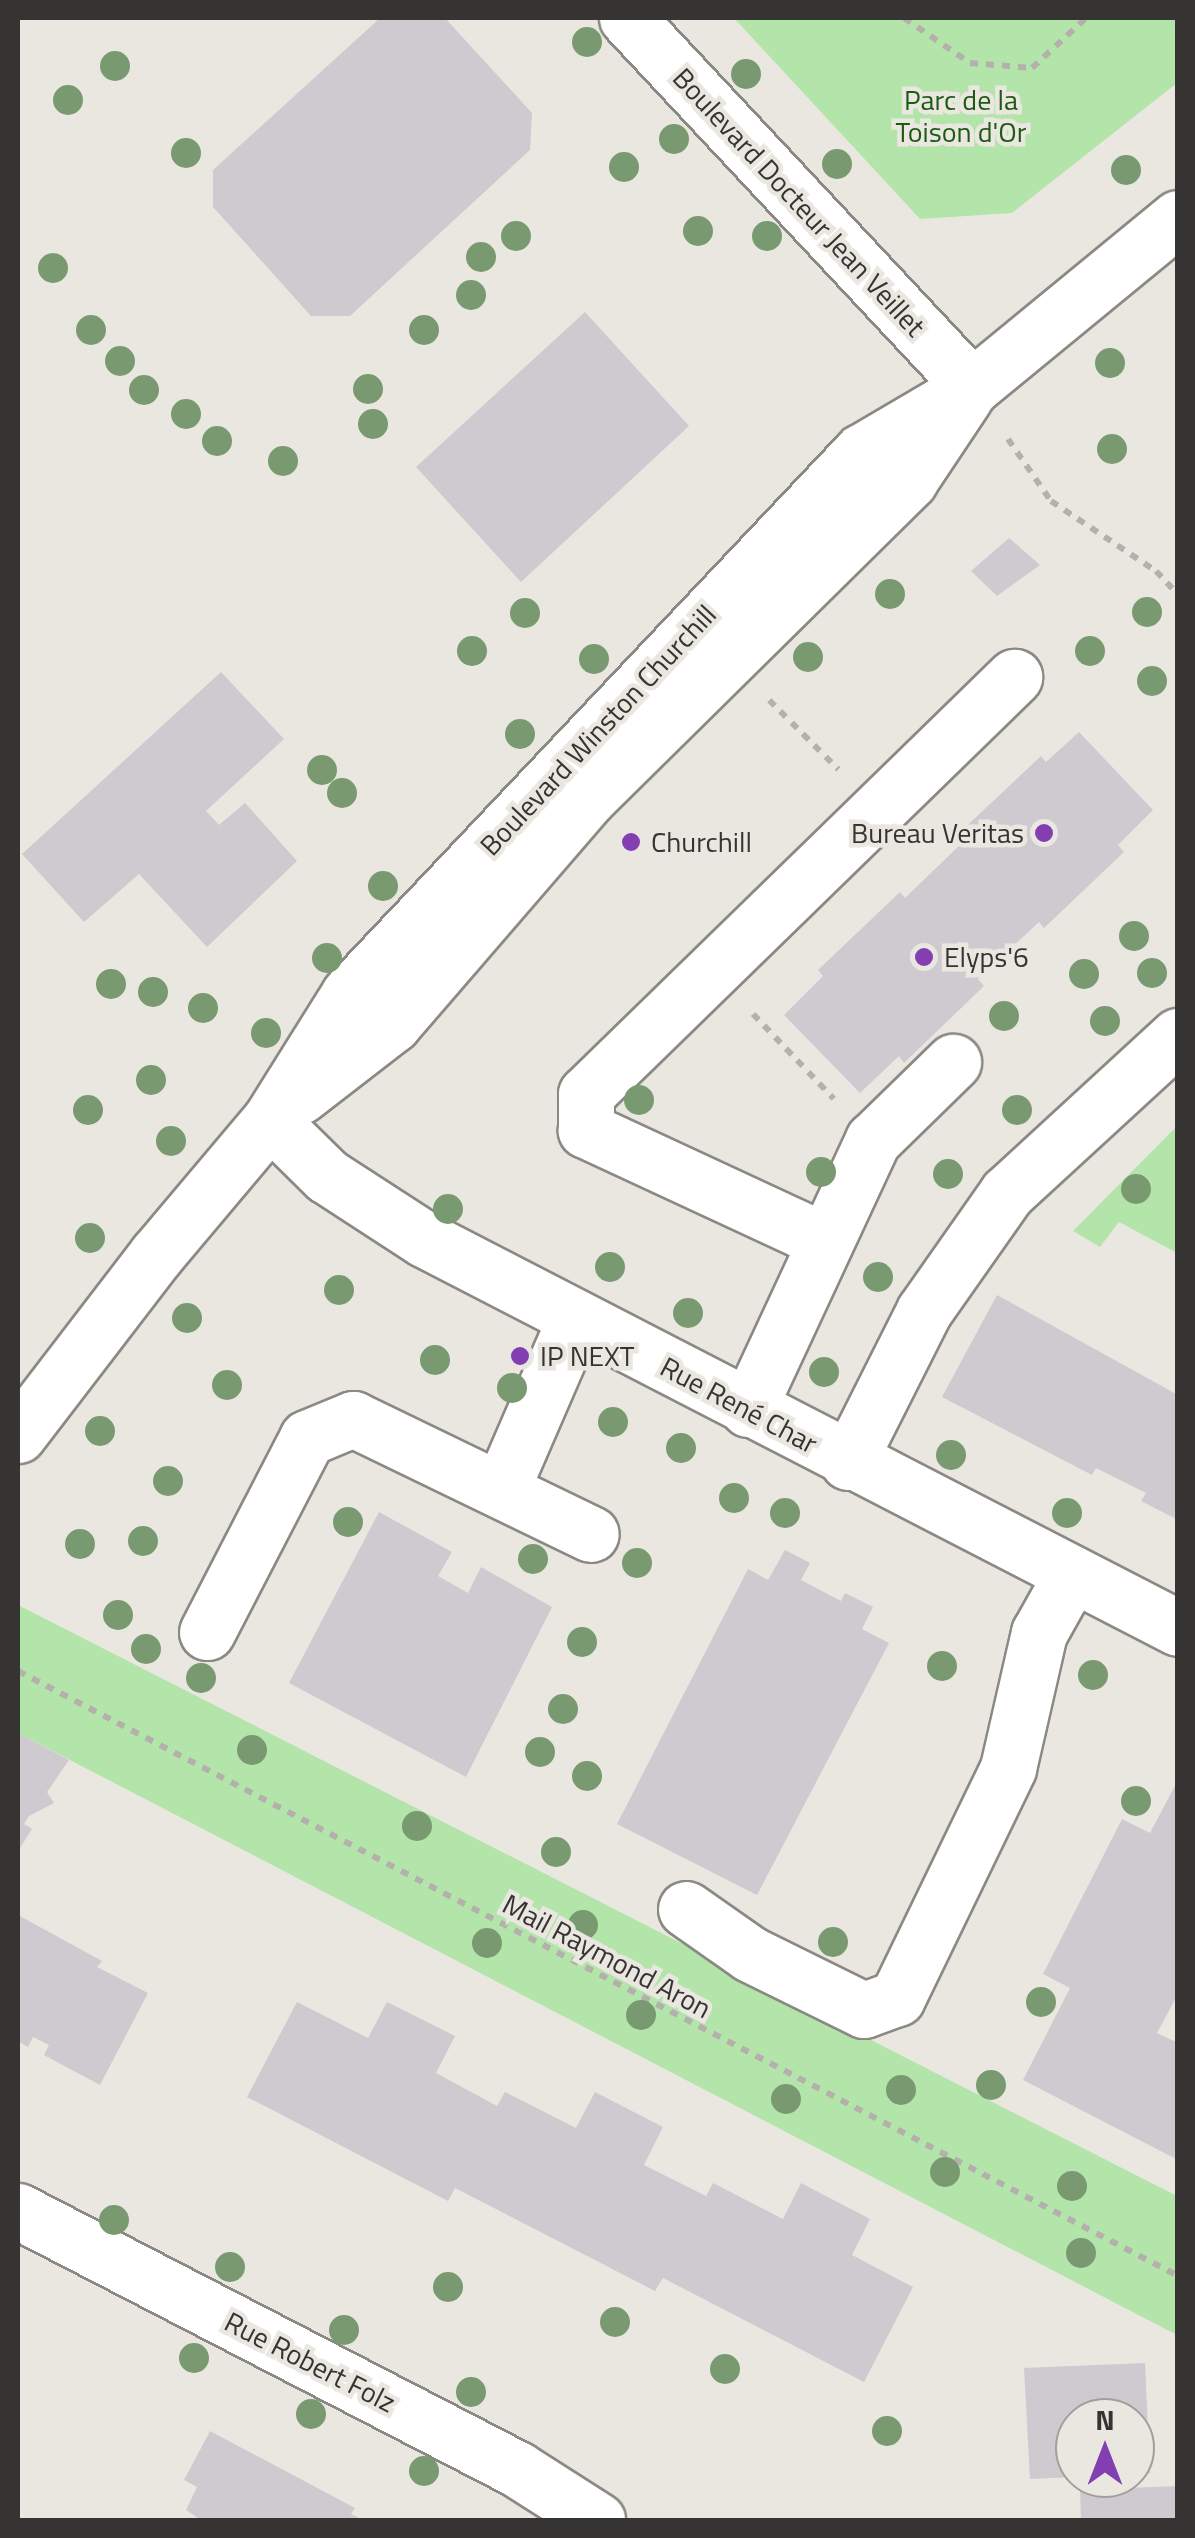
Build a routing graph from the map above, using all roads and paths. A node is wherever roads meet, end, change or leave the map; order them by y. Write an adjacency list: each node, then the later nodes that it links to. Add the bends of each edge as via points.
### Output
1 (627, 18): 5 (street, Boulevard Docteur Jean Veillet)
2 (904, 18): 3 (path, via 970,63 1032,68)
3 (1086, 18)
4 (1178, 218): 5 (street, Boulevard Winston Churchill)
5 (972, 387): 6 (path, via 1051,501 1156,571); 7 (street, Boulevard Winston Churchill, via 908,481); 13 (street, Boulevard Winston Churchill, via 861,452 348,994)
6 (1178, 594)
7 (726, 657): 9 (path); 13 (street, Boulevard Winston Churchill, via 589,797 393,1024)
8 (1014, 678): 9 (street)
9 (878, 809): 10 (street)
10 (712, 971): 14 (path); 15 (street, via 586,1094 586,1130)
11 (1178, 1036): 19 (street, via 1007,1193 924,1311)
12 (952, 1062): 14 (street)
13 (270, 1120): 16 (street, Rue René Char, via 344,1190); 18 (street, Boulevard Winston Churchill)
14 (873, 1140): 15 (street)
15 (825, 1241): 17 (street)
16 (575, 1319): 17 (street, Rue René Char); 20 (street)
17 (748, 1409): 19 (street, Rue René Char)
18 (18, 1436)
19 (848, 1462): 22 (street, Rue René Char)
20 (501, 1490): 21 (street); 24 (street, via 353,1420 306,1438)
21 (592, 1534)
22 (1072, 1574): 23 (street, Rue René Char); 26 (street, via 1038,1633 1008,1768 897,1998 864,2010 750,1954)
23 (1178, 1628)
24 (207, 1632)
25 (18, 1671): 28 (path, Mail Raymond Aron)
26 (686, 1910)
27 (18, 2211): 29 (street, Rue Robert Folz, via 517,2469)
28 (1178, 2276)
29 (597, 2520)

